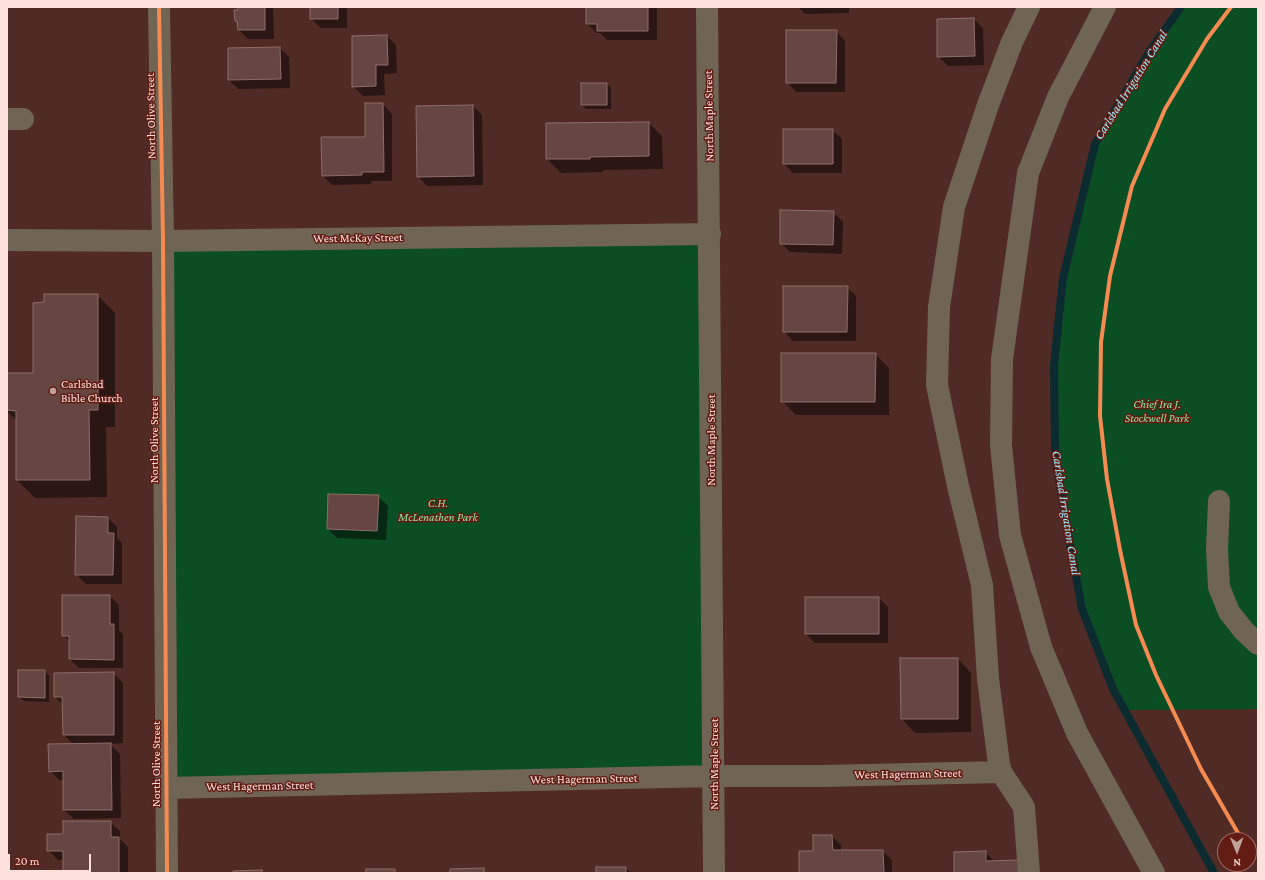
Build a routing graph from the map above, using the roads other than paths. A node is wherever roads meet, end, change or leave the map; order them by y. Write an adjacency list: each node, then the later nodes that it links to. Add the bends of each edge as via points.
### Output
1 (159, 7): 7 (street, North Olive Street)
2 (707, 7): 5 (street, North Maple Street)
3 (1029, 7): 10 (street, via 1012,42 988,105 954,207 938,307 937,385 982,585 988,679)
4 (1105, 7): 16 (street, via 1058,98 1028,173 1002,359 1001,445 1010,535 1041,647 1077,733)
5 (710, 234): 7 (street, West McKay Street); 11 (street, North Maple Street)
6 (7, 240): 7 (street, West McKay Street)
7 (163, 240): 12 (street, North Olive Street)
8 (1219, 501): 9 (street, via 1219,587 1230,612)
9 (1258, 644)
10 (1001, 772): 11 (street, West Hagerman Street); 15 (street, via 1024,807)
11 (714, 776): 12 (street, West Hagerman Street); 14 (street, North Maple Street)
12 (166, 788): 13 (street, North Olive Street)
13 (167, 873)
14 (714, 873)
15 (1030, 873)
16 (1154, 873)

